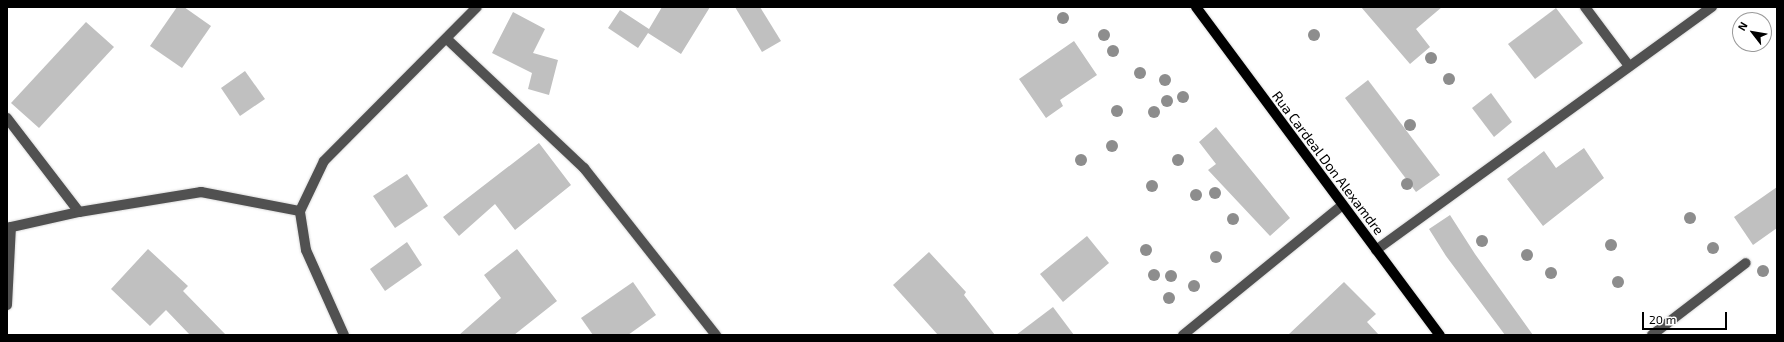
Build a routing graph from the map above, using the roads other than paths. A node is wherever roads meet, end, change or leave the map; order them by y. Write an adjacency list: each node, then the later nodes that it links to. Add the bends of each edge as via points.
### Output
1 (477, 7): 5 (street)
2 (1196, 7): 8 (main road, Rua Cardeal Don Alexamdre)
3 (1585, 7): 6 (street)
4 (1712, 7): 6 (street)
5 (448, 40): 9 (street, via 324,161); 16 (street, via 584,168)
6 (1629, 66): 12 (street)
7 (7, 118): 10 (street)
8 (1341, 206): 12 (main road, Rua Cardeal Don Alexamdre); 17 (street)
9 (300, 211): 10 (street, via 201,192); 15 (street, via 306,250)
10 (79, 212): 11 (street)
11 (9, 228): 14 (street)
12 (1376, 250): 18 (main road, Rua Cardeal Don Alexamdre)
13 (1746, 263): 19 (street)
14 (7, 306)
15 (344, 335)
16 (716, 335)
17 (1184, 335)
18 (1440, 335)
19 (1652, 335)

